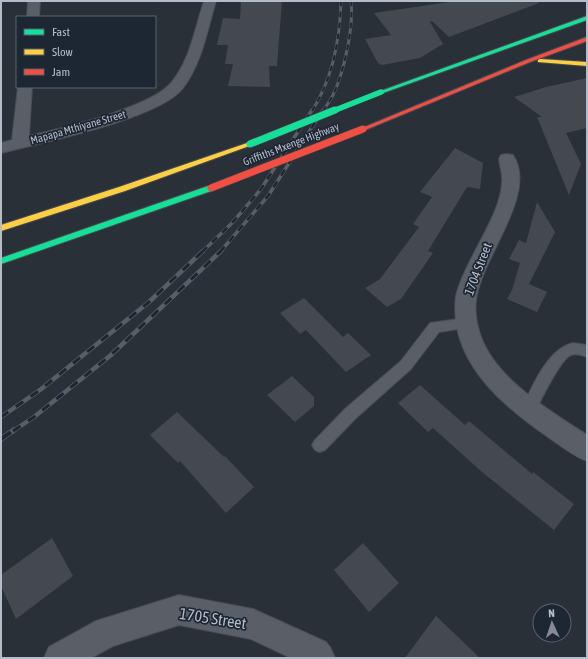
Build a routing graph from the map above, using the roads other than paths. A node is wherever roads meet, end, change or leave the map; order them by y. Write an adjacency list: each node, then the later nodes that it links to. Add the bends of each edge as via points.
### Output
1 (34, 1): 3 (street)
2 (210, 1): 12 (street, Mapapa Mthiyane Street, via 186,72 177,87 159,99 130,112)
3 (33, 16)
4 (587, 18): 5 (street, Griffiths Mxenge Highway)
5 (551, 30): 7 (street); 15 (street, Griffiths Mxenge Highway, bridge, via 381,92 250,144)
6 (587, 39): 7 (street, Griffiths Mxenge Highway)
7 (574, 44): 8 (street); 9 (street, Griffiths Mxenge Highway)
8 (587, 51)
9 (528, 61): 10 (street); 16 (street, Griffiths Mxenge Highway, bridge, via 210,188)
10 (587, 64)
11 (25, 88): 12 (street)
12 (20, 143): 13 (street, Mapapa Mthiyane Street)
13 (1, 148)
14 (507, 159): 17 (street, 1704 Street, via 511,182 507,201 471,279 464,307)
15 (1, 228)
16 (1, 261)
17 (466, 323): 19 (street, 1704 Street, via 482,362 499,384); 20 (lane, via 435,327 406,365 351,413)
18 (587, 351): 19 (lane, via 568,350 558,356)
19 (529, 409): 21 (street, 1704 Street)
20 (320, 445)
21 (587, 449)
22 (60, 658): 23 (street, 1705 Street, via 107,632 180,610 253,624 315,652)
23 (319, 658)

